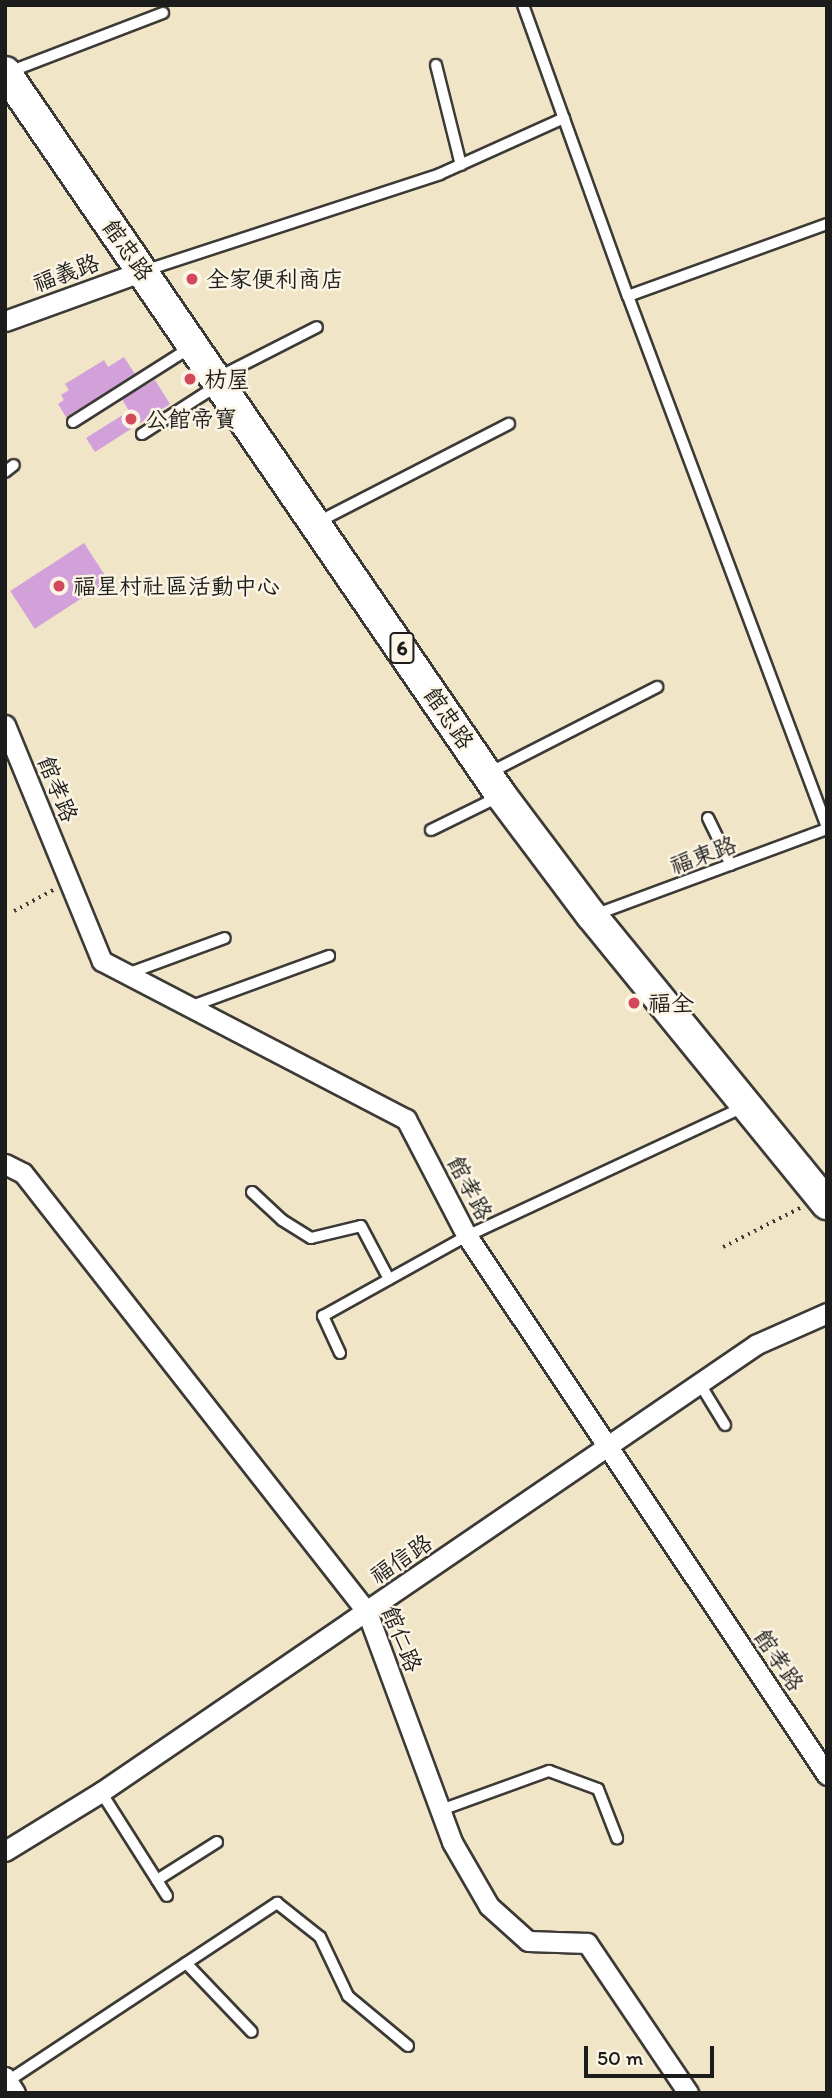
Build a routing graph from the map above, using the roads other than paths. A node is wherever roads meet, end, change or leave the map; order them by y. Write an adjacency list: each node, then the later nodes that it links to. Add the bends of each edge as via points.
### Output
1 (523, 5): 5 (lane)
2 (163, 13): 4 (lane)
3 (436, 65): 6 (lane)
4 (6, 72): 8 (main road, 館忠路 / 6)
5 (565, 118): 6 (lane); 9 (lane)
6 (461, 165): 8 (lane)
7 (827, 224): 9 (lane)
8 (143, 271): 10 (street, 福義路); 12 (main road, 館忠路 / 6)
9 (628, 296): 24 (lane)
10 (5, 321)
11 (317, 327): 13 (lane)
12 (194, 345): 13 (main road, 館忠路 / 6); 14 (lane)
13 (218, 381): 16 (lane); 19 (main road, 館忠路 / 6)
14 (73, 422)
15 (509, 424): 19 (lane)
16 (142, 434)
17 (14, 465): 18 (lane)
18 (5, 472)
19 (316, 523): 22 (main road, 館忠路 / 6)
20 (657, 687): 22 (lane)
21 (5, 725): 30 (street, 館孝路, via 102,961)
22 (494, 784): 25 (lane); 27 (main road, 館忠路 / 6)
23 (708, 818): 26 (lane)
24 (827, 828): 26 (lane, 福東路)
25 (432, 830)
26 (731, 865): 27 (lane, 福東路)
27 (592, 916): 32 (main road, 館忠路 / 6)
28 (225, 938): 30 (lane)
29 (329, 956): 31 (lane)
30 (127, 974): 31 (street, 館孝路)
31 (190, 1007): 36 (street, 館孝路, via 406,1119)
32 (747, 1106): 35 (main road, 館忠路 / 6); 36 (lane)
33 (5, 1164): 43 (street, 館仁路, via 23,1173)
34 (252, 1192): 37 (lane, via 282,1220 311,1238 361,1226)
35 (825, 1199)
36 (467, 1236): 37 (lane); 42 (street, 館孝路)
37 (389, 1279): 39 (lane, via 323,1316)
38 (827, 1313): 40 (street, 福信路, via 757,1344)
39 (340, 1353)
40 (700, 1384): 41 (lane); 42 (street, 福信路)
41 (724, 1425)
42 (607, 1448): 43 (street, 福信路); 44 (street, 館孝路)
43 (368, 1612): 45 (street, 福信路); 46 (street, 館仁路)
44 (827, 1775)
45 (101, 1792): 49 (street, 福信路); 50 (lane)
46 (441, 1810): 47 (lane, via 549,1771 598,1789); 56 (street, 館仁路, via 452,1842 489,1906 528,1941 587,1943)
47 (617, 1838)
48 (217, 1842): 50 (lane)
49 (5, 1850)
50 (157, 1880): 51 (lane)
51 (167, 1896)
52 (186, 1963): 53 (lane); 54 (lane, via 277,1903 320,1937 348,1996); 55 (lane)
53 (252, 2032)
54 (408, 2046)
55 (10, 2083)
56 (688, 2093)

